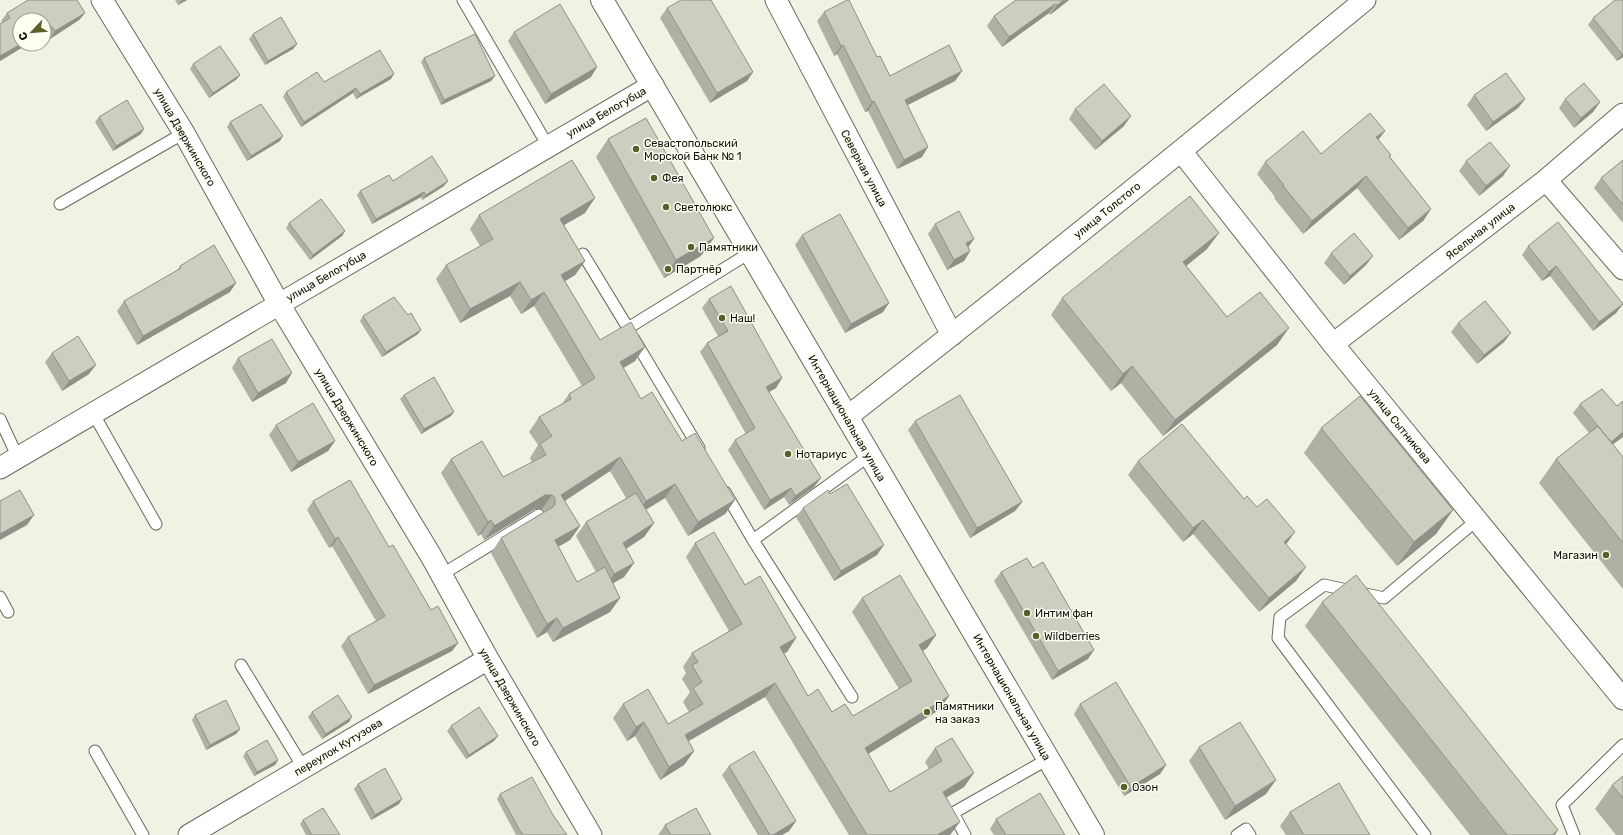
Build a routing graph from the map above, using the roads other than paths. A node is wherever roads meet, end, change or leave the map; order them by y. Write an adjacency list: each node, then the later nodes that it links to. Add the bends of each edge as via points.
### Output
1 (102, 0): 8 (street, улица Дзержинского)
2 (463, 0): 9 (lane)
3 (602, 0): 6 (main road, Интернациональная улица)
4 (776, 0): 18 (street, Северная улица)
5 (1365, 0): 10 (street, улица Толстого)
6 (653, 85): 9 (street, улица Белогубца); 13 (main road, Интернациональная улица)
7 (1623, 114): 11 (street, Ясельная улица)
8 (184, 133): 12 (lane); 16 (street, улица Дзержинского)
9 (548, 146): 16 (street, улица Белогубца)
10 (1181, 151): 18 (street, улица Толстого); 19 (street, улица Сытникова)
11 (1546, 180): 15 (street); 19 (street, Ясельная улица)
12 (60, 204)
13 (750, 252): 17 (lane); 21 (main road, Интернациональная улица)
14 (583, 254): 17 (lane)
15 (1623, 269)
16 (279, 304): 20 (street, улица Белогубца); 32 (street, улица Дзержинского)
17 (628, 328): 25 (lane)
18 (952, 335): 21 (street, улица Толстого)
19 (1333, 344): 29 (street, улица Сытникова)
20 (93, 413): 24 (street, улица Белогубца); 30 (lane)
21 (847, 417): 23 (main road, Интернациональная улица)
22 (0, 419): 24 (lane)
23 (870, 455): 31 (lane); 41 (main road, Интернациональная улица)
24 (18, 458): 26 (street, улица Белогубца)
25 (705, 458)
26 (0, 468)
27 (721, 485): 31 (lane)
28 (539, 515): 32 (lane)
29 (1477, 520): 38 (street, улица Сытникова); 50 (lane, via 1384,598 1324,585 1280,617 1278,638)
30 (156, 524)
31 (754, 540): 37 (lane)
32 (441, 575): 35 (street, улица Дзержинского)
33 (0, 597): 34 (lane)
34 (8, 612)
35 (488, 659): 42 (street, переулок Кутузова); 45 (street, улица Дзержинского)
36 (241, 665): 42 (lane)
37 (852, 696)
38 (1623, 699)
39 (1623, 745): 51 (lane, via 1562,805)
40 (95, 751): 43 (lane)
41 (1048, 759): 46 (lane, via 953,813); 47 (main road, Интернациональная улица)
42 (303, 768): 44 (street, переулок Кутузова)
43 (143, 835)
44 (189, 835)
45 (591, 835)
46 (965, 835)
47 (1093, 835)
48 (1236, 835): 49 (lane, via 1246,829)
49 (1250, 835)
50 (1425, 835)
51 (1574, 835)

